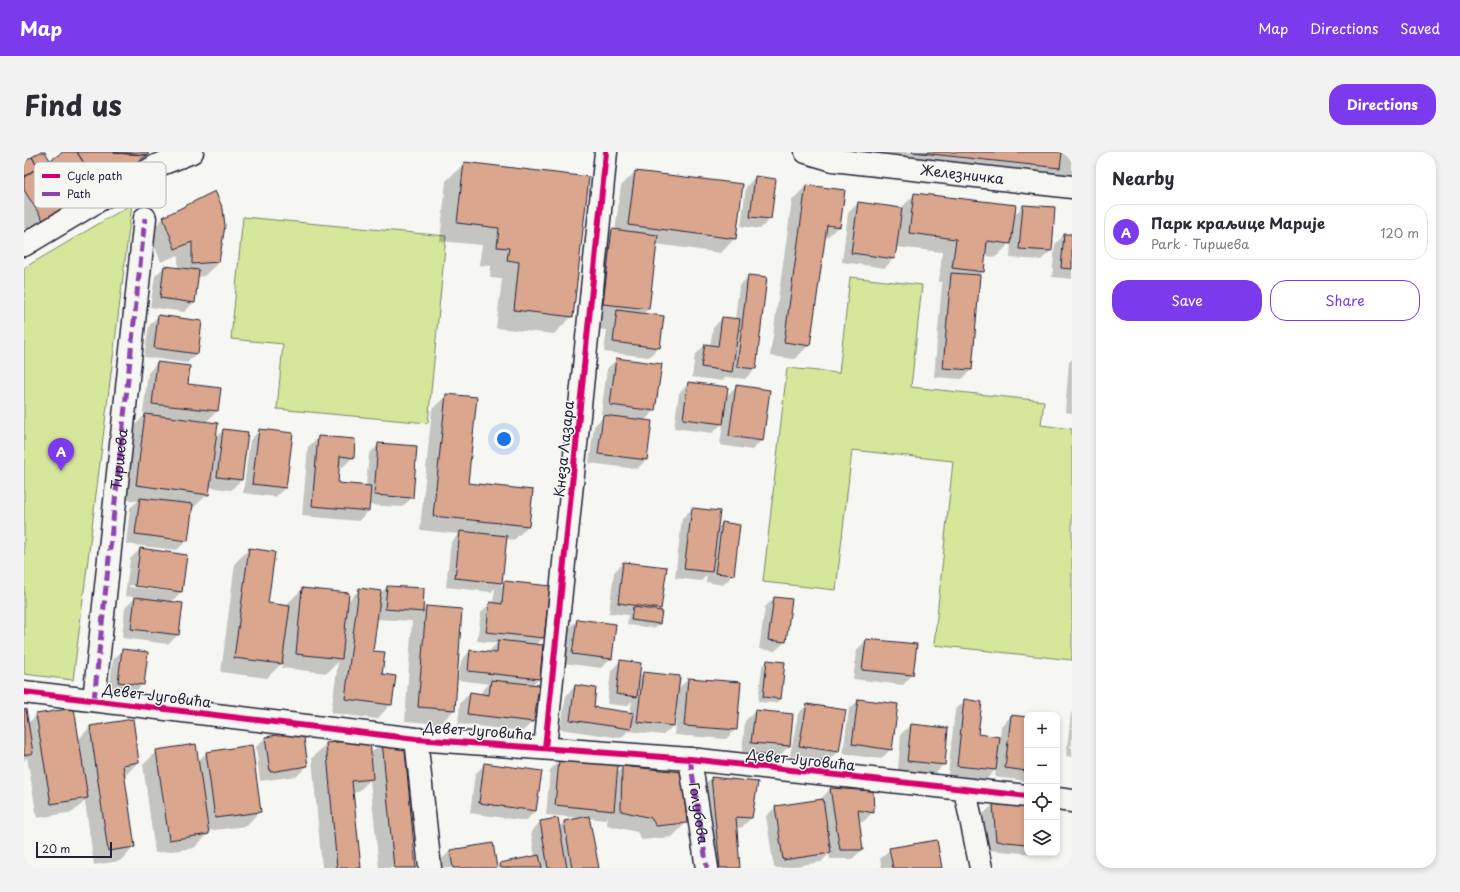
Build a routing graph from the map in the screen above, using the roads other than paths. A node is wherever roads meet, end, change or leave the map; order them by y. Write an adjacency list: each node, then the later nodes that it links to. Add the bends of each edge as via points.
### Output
1 (192, 152): 4 (street)
2 (606, 152): 12 (street, Кнеза Лазара)
3 (806, 152): 5 (street, Железничка, via 833,160)
4 (166, 162)
5 (1072, 187)
6 (86, 208): 8 (street)
7 (145, 218): 10 (street, Тиршева)
8 (24, 245)
9 (24, 692): 10 (street, Девет Југовића)
10 (94, 700): 11 (street, Девет Југовића)
11 (416, 739): 12 (street, Девет Југовића); 18 (street)
12 (545, 748): 13 (street, Девет Југовића)
13 (690, 759): 14 (street, Девет Југовића); 19 (street, Голубова)
14 (965, 790): 15 (street, Девет Југовића); 20 (street)
15 (1024, 796)
16 (1060, 799): 17 (street)
17 (1072, 801)
18 (430, 868)
19 (707, 868)
20 (981, 868)

